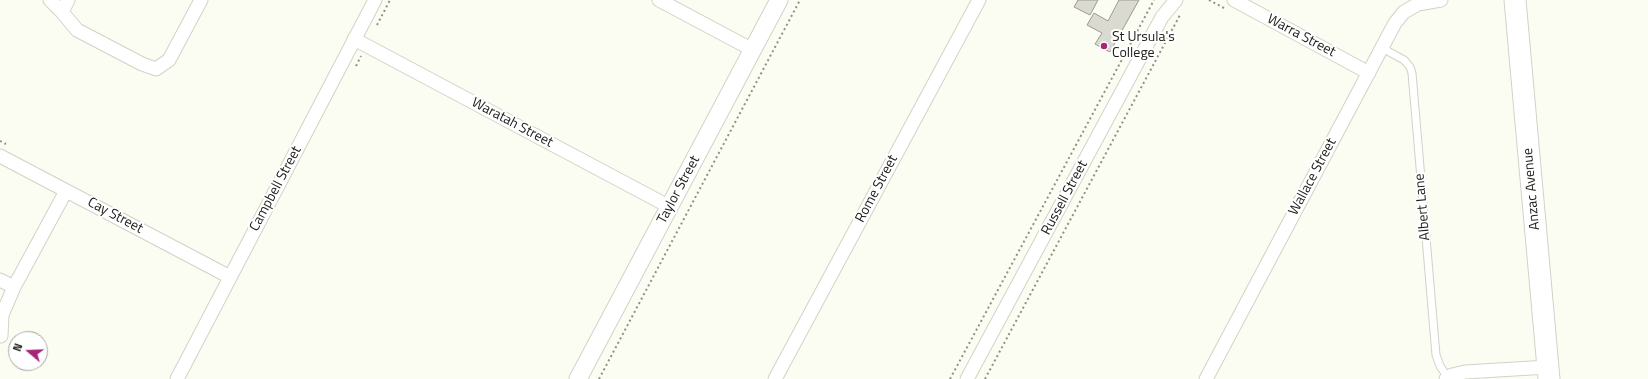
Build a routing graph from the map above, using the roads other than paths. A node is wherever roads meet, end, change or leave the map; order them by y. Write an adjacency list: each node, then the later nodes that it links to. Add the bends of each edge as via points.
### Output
1 (50, 0): 14 (street)
2 (68, 0): 14 (street)
3 (201, 0): 14 (street, via 169,60 156,69 77,30)
4 (375, 0): 16 (street, Campbell Street)
5 (659, 0): 18 (street)
6 (780, 0): 18 (street, Taylor Street)
7 (979, 0): 31 (street, Rome Street)
8 (1167, 0): 15 (street, Russell Street)
9 (1176, 0): 15 (street, Russell Street)
10 (1234, 0): 19 (street, Warra Street)
11 (1441, 0): 13 (street, Wallace Street)
12 (1515, 0): 27 (main road, Anzac Avenue)
13 (1409, 4): 17 (street, Wallace Street)
14 (62, 12)
15 (1162, 17): 32 (street, Russell Street)
16 (354, 39): 22 (street, Waratah Street); 23 (street, Campbell Street)
17 (1382, 48): 19 (street, Wallace Street); 29 (lane, Albert Lane, via 1404,60 1412,73 1436,355)
18 (753, 50): 22 (street, Taylor Street)
19 (1369, 72): 33 (street, Wallace Street)
20 (0, 156): 21 (street, Cay Street)
21 (66, 191): 23 (street, Cay Street); 25 (street)
22 (670, 206): 30 (street, Taylor Street)
23 (230, 277): 28 (street, Campbell Street)
24 (0, 280): 25 (street)
25 (14, 287): 26 (street, via 2,315)
26 (1, 336)
27 (1548, 373): 29 (street, via 1466,372)
28 (181, 378)
29 (1447, 378)
30 (578, 379)
31 (775, 379)
32 (967, 379)
33 (1206, 379)

